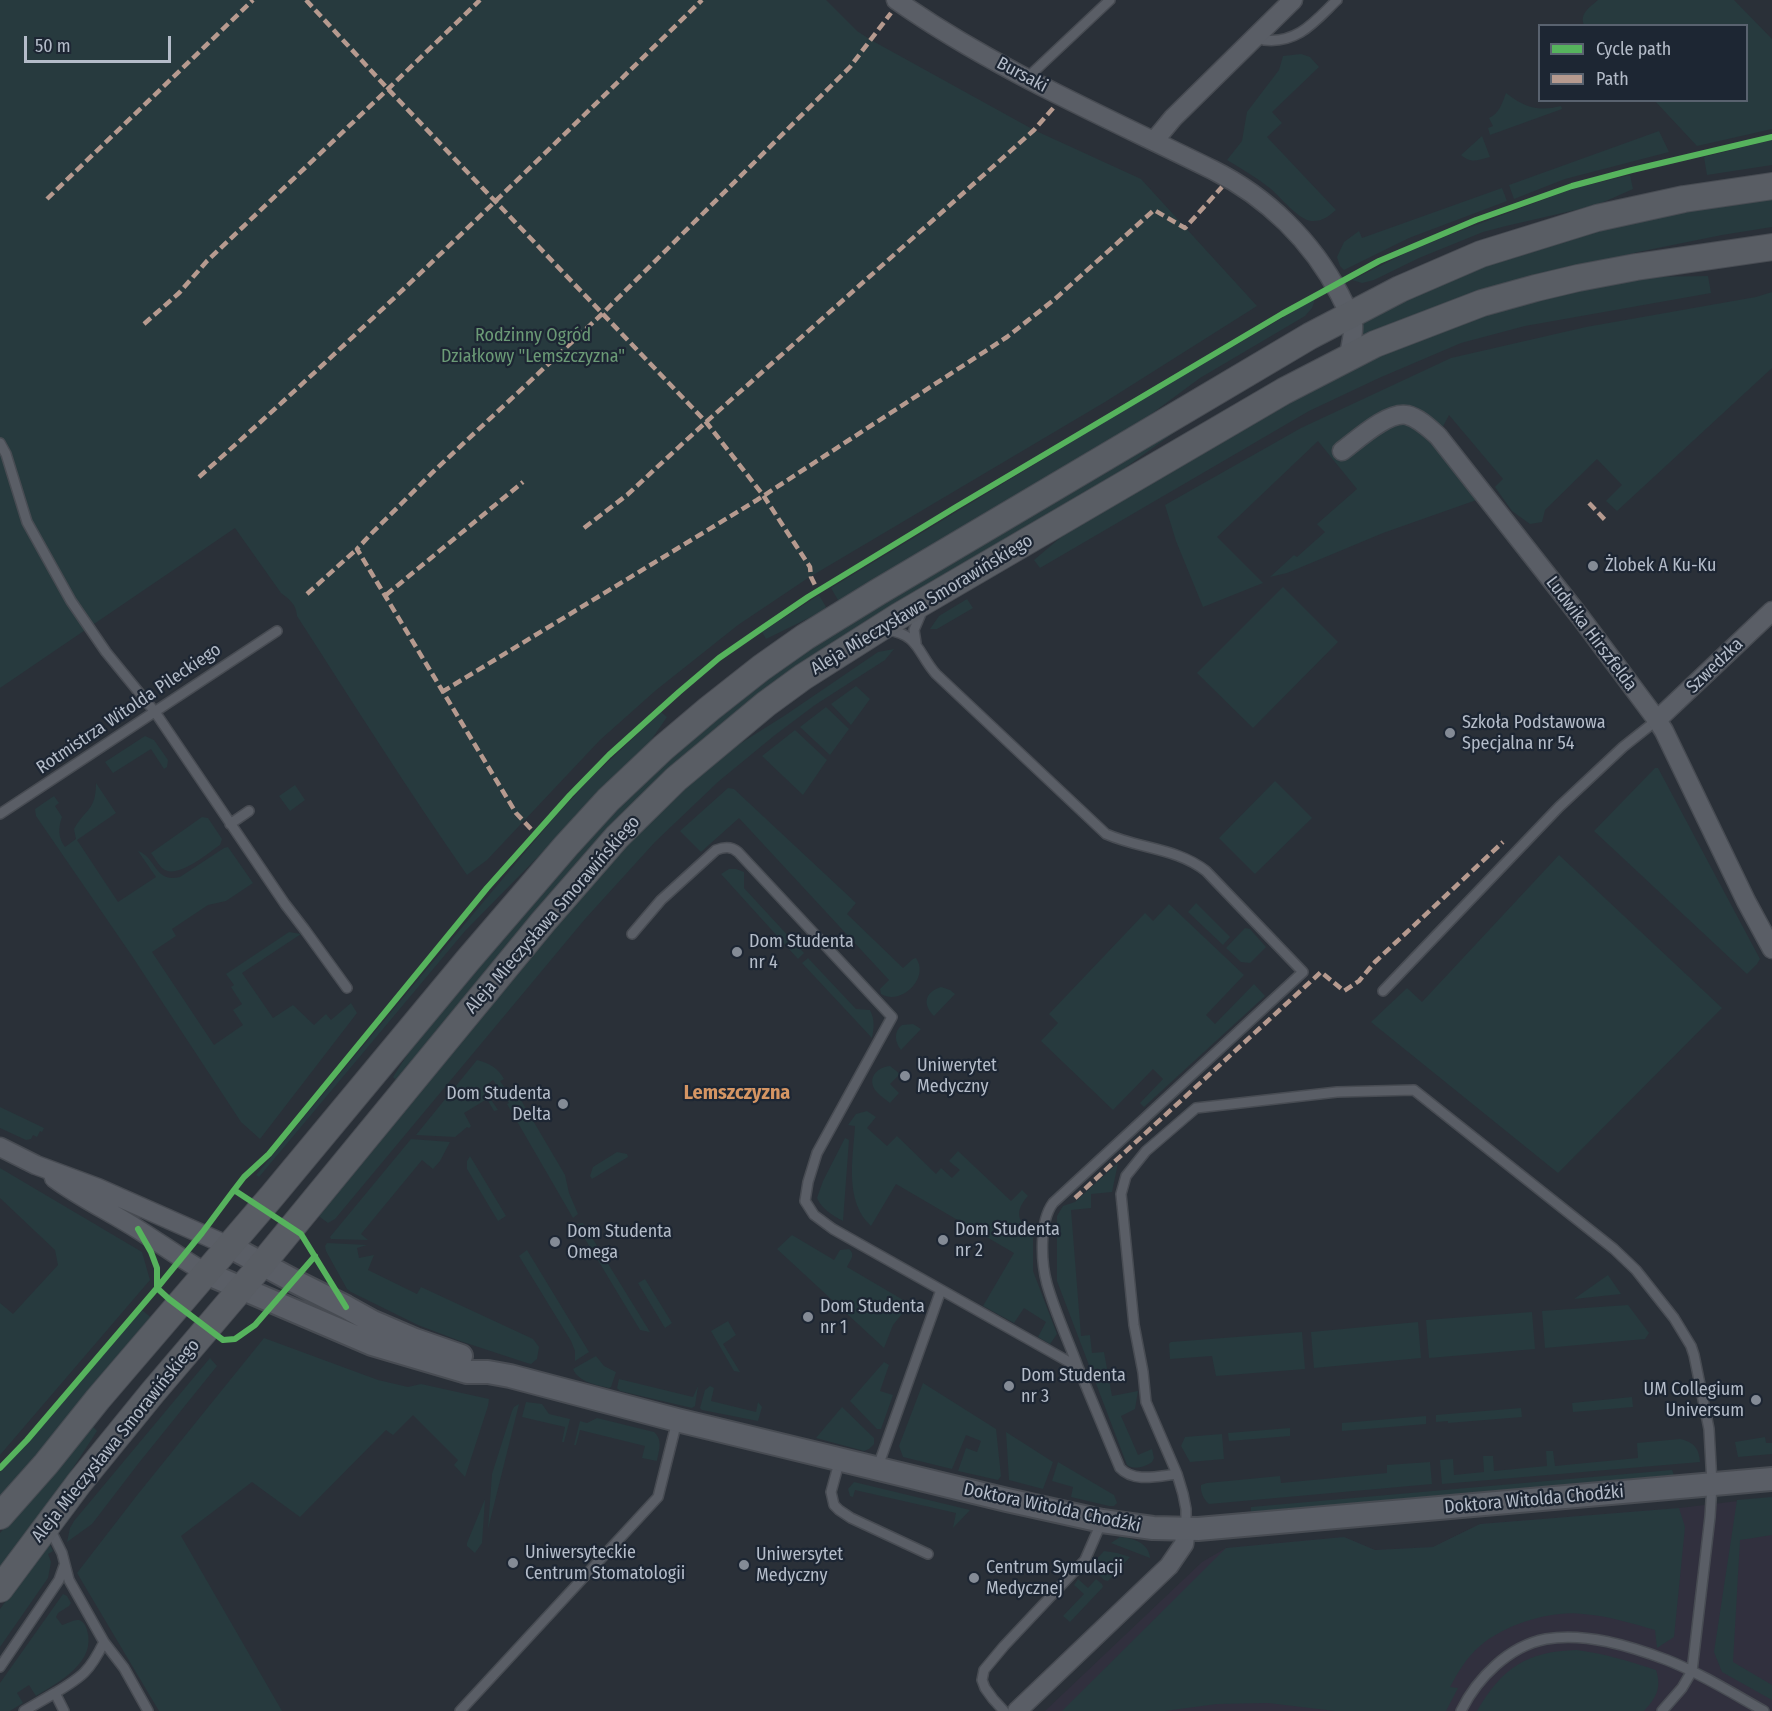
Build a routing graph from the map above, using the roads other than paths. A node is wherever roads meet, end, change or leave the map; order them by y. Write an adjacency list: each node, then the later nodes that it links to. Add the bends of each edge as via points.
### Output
1 (896, 0): 6 (street, Bursaki)
2 (1110, 0): 6 (lane)
3 (1293, 0): 5 (street)
4 (1337, 0): 5 (lane, via 1304,32 1274,41 1264,40)
5 (1258, 34): 7 (street)
6 (1027, 78): 7 (street, Bursaki)
7 (1154, 141): 10 (street, Bursaki, via 1234,180 1285,222 1311,249)
8 (1772, 186): 10 (main road, Aleja Mieczysława Smorawińskiego, via 1647,206 1527,239 1447,268)
9 (1772, 247): 11 (main road, Aleja Mieczysława Smorawińskiego, via 1636,267 1536,288 1425,324)
10 (1350, 314): 11 (street, via 1353,326); 30 (main road, Aleja Mieczysława Smorawińskiego, via 835,618 709,709 608,800 566,846)
11 (1349, 357): 14 (main road, Aleja Mieczysława Smorawińskiego, via 1274,396)
12 (0, 443): 19 (lane, via 27,522 48,563 106,652)
13 (1342, 451): 20 (street, Ludwika Hirszfelda, via 1396,415 1408,415 1425,424 1581,618)
14 (930, 598): 17 (main road, Aleja Mieczysława Smorawińskiego); 18 (lane, via 917,620)
15 (1772, 611): 20 (street, Szwedzka)
16 (276, 631): 19 (lane, Rotmistrza Witolda Pileckiego)
17 (873, 633): 18 (lane, via 899,632); 31 (main road, Aleja Mieczysława Smorawińskiego, via 757,711 676,779 617,837)
18 (916, 643): 35 (lane, via 928,666 1106,834 1194,862 1303,972 1047,1211 1043,1251 1047,1283)
19 (155, 712): 22 (lane, Rotmistrza Witolda Pileckiego); 23 (lane)
20 (1657, 720): 25 (street, Ludwika Hirszfelda, via 1746,902); 27 (lane, via 1559,807)
21 (249, 811): 23 (lane)
22 (0, 814)
23 (230, 824): 26 (lane)
24 (632, 934): 34 (lane, via 660,900 716,850 733,848 892,1017 818,1154 805,1201 814,1215 833,1229)
25 (1770, 941)
26 (347, 988)
27 (1383, 991)
28 (0, 1147): 29 (street, Doktora Witolda Chodźki)
29 (36, 1164): 30 (street, Doktora Witolda Chodźki); 32 (street, Doktora Witolda Chodźki, via 67,1188)
30 (230, 1246): 31 (street, Doktora Witolda Chodźki); 32 (main road, Aleja Mieczysława Smorawińskiego)
31 (262, 1264): 33 (main road, Aleja Mieczysława Smorawińskiego); 36 (street, Doktora Witolda Chodźki, via 373,1322 468,1358)
32 (206, 1273): 33 (street, Doktora Witolda Chodźki); 43 (main road, Aleja Mieczysława Smorawińskiego)
33 (241, 1289): 36 (street, Doktora Witolda Chodźki, via 372,1344 467,1372); 45 (main road, Aleja Mieczysława Smorawińskiego)
34 (941, 1290): 35 (lane); 39 (lane)
35 (1078, 1367): 40 (lane, via 1120,1468 1139,1477)
36 (488, 1372): 37 (street, Doktora Witolda Chodźki)
37 (677, 1420): 38 (street, Doktora Witolda Chodźki); 57 (lane, via 658,1497)
38 (840, 1459): 39 (street, Doktora Witolda Chodźki); 47 (lane, via 831,1492 839,1510)
39 (877, 1468): 44 (street, Doktora Witolda Chodźki)
40 (1177, 1474): 42 (lane, via 1146,1402 1124,1228 1121,1194 1126,1176 1146,1151 1196,1108 1336,1092 1414,1090 1614,1249 1674,1317 1694,1355 1709,1429); 46 (lane, via 1186,1509)
41 (1772, 1479): 42 (street, Doktora Witolda Chodźki)
42 (1712, 1484): 46 (street, Doktora Witolda Chodźki); 52 (lane)
43 (0, 1516)
44 (1102, 1521): 46 (street, Doktora Witolda Chodźki); 58 (lane, via 1084,1560 984,1670 985,1688)
45 (48, 1524): 48 (lane); 49 (main road, Aleja Mieczysława Smorawińskiego)
46 (1186, 1529): 59 (street, via 1184,1544 1169,1566)
47 (928, 1554)
48 (64, 1564): 50 (lane); 51 (lane, via 59,1580)
49 (0, 1589)
50 (104, 1642): 53 (lane, via 87,1672); 56 (lane)
51 (0, 1667)
52 (1692, 1671): 60 (lane, via 1641,1650 1601,1641 1545,1639 1503,1659 1471,1692); 61 (lane); 62 (lane)
53 (55, 1693): 54 (lane); 55 (lane)
54 (24, 1711)
55 (64, 1711)
56 (148, 1711)
57 (460, 1711)
58 (1004, 1711)
59 (1017, 1711)
60 (1461, 1711)
61 (1662, 1711)
62 (1764, 1711)

